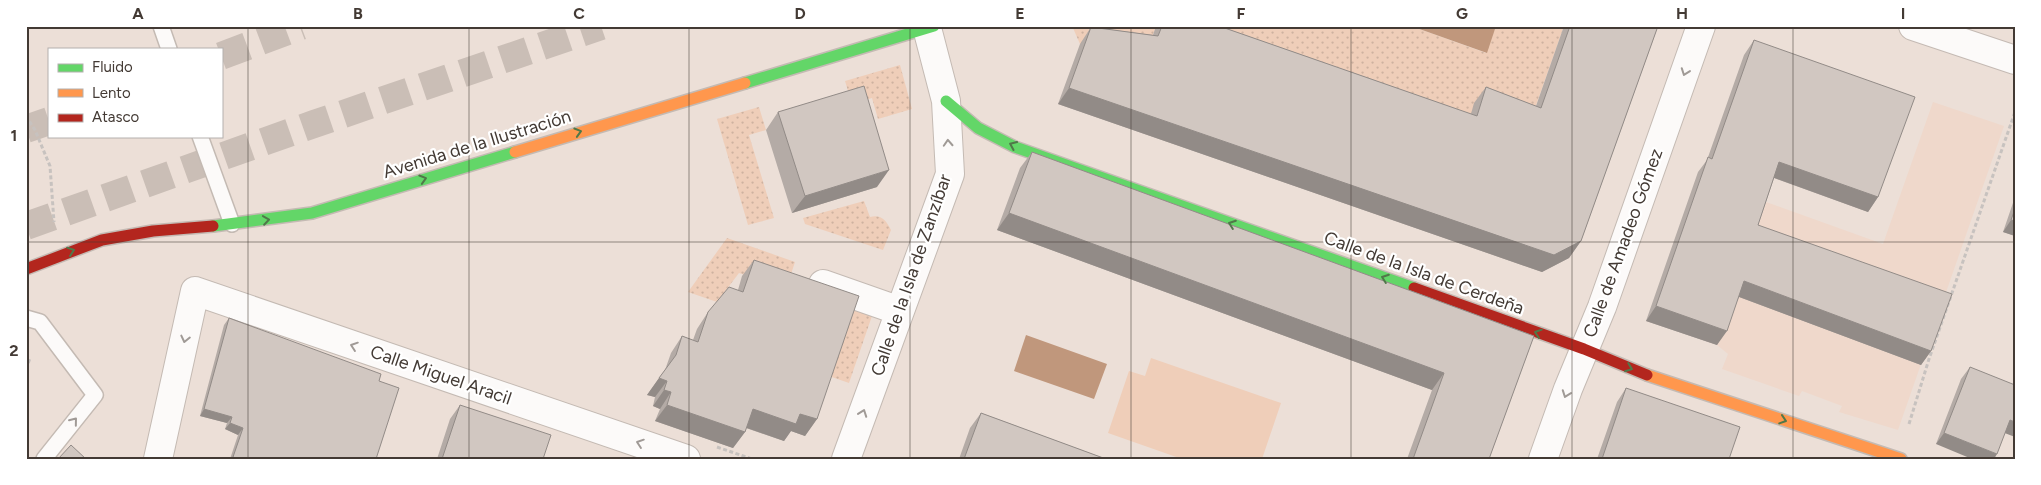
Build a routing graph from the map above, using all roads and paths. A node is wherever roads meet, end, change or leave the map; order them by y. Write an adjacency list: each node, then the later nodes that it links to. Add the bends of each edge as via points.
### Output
1 (161, 26): 5 (lane)
2 (1701, 26): 15 (street, Calle de Amadeo Gómez, one-way to 15, via 1602,307)
3 (1913, 26): 6 (street)
4 (930, 27): 7 (street, Calle de la Isla de Zanzíbar); 10 (street, Avenida de la Ilustración, one-way to 4, via 312,213)
5 (169, 48)
6 (2015, 60)
7 (946, 101): 13 (street, Calle de la Isla de Zanzíbar, one-way to 7, via 950,174); 15 (street, Calle de la Isla de Cerdeña, one-way to 7, via 1015,147 978,128)
8 (2015, 112): 16 (path)
9 (201, 138): 10 (lane)
10 (232, 224): 11 (street, Avenida de la Ilustración, one-way to 10, via 102,240 153,231)
11 (26, 269)
12 (799, 276): 13 (street)
13 (900, 311): 20 (street, Calle de la Isla de Zanzíbar, one-way to 13)
14 (26, 318): 17 (lane, one-way to 14, via 95,395 40,322)
15 (1584, 348): 21 (street, Calle de Amadeo Gómez, one-way to 21); 22 (street, Calle de la Isla de Cerdeña, one-way to 22, via 1626,368)
16 (1907, 430)
17 (44, 459)
18 (158, 459): 19 (street, Calle Miguel Aracil, one-way to 18, via 195,291)
19 (686, 459)
20 (846, 459)
21 (1543, 459)
22 (1901, 459)

